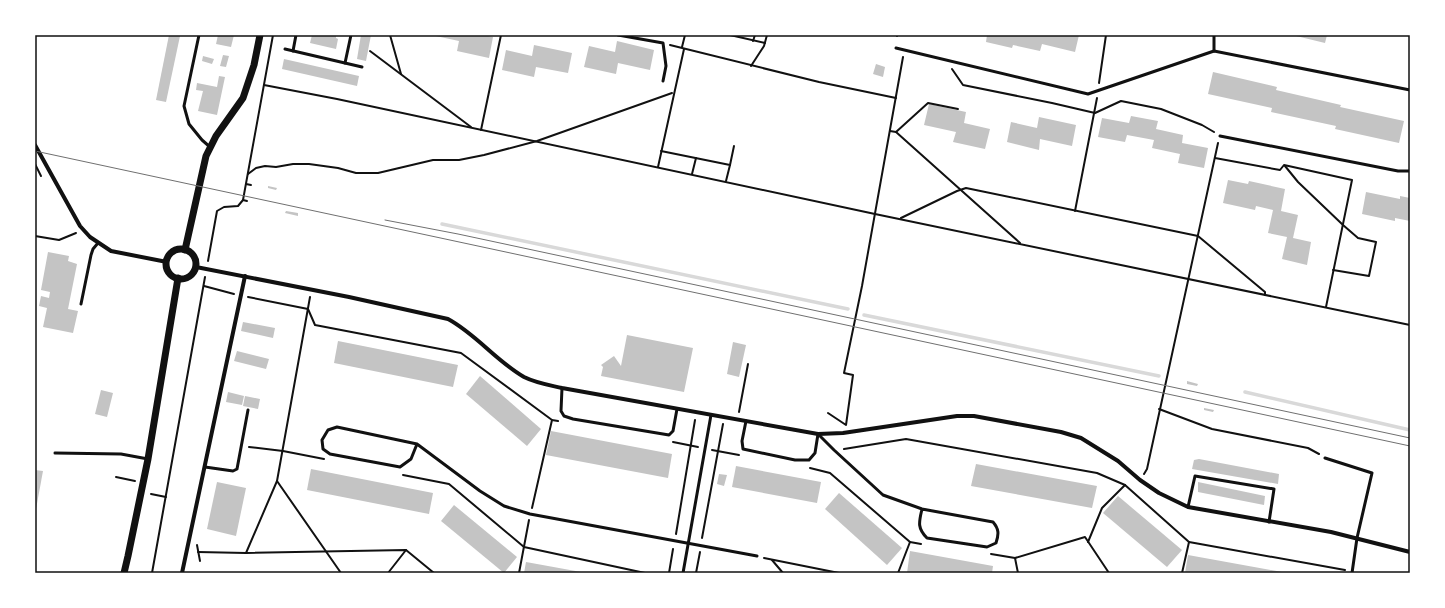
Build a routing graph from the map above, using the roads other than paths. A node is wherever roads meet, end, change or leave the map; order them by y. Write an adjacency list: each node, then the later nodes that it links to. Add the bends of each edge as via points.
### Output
1 (200, 35): 17 (lane, via 184,106 190,124)
2 (260, 35): 17 (street, via 254,65 243,98)
3 (296, 35): 9 (lane)
4 (351, 35): 11 (lane)
5 (618, 35): 13 (lane, via 663,43 666,66)
6 (1214, 35): 10 (lane)
7 (896, 48): 10 (lane, via 1088,94)
8 (285, 49): 9 (lane)
9 (293, 51): 11 (lane)
10 (1214, 52): 14 (lane)
11 (345, 63): 12 (lane)
12 (362, 67)
13 (663, 81)
14 (1410, 90)
15 (1220, 136): 18 (lane, via 1398,171)
16 (35, 145): 19 (street, via 80,226)
17 (210, 147): 20 (street, via 202,166)
18 (1410, 171)
19 (98, 244): 21 (street, via 111,251); 25 (lane, via 91,255)
20 (185, 250): 21 (street, via 175,250); 22 (street, via 194,256)
21 (167, 262): 24 (street, via 168,270)
22 (196, 267): 23 (street); 24 (street, via 187,277)
23 (246, 276): 26 (street, via 448,319 525,377); 36 (street)
24 (178, 278): 35 (street)
25 (81, 304)
26 (562, 388): 27 (street); 27 (lane, via 561,411 564,416 572,419 669,435 674,431)
27 (677, 409): 29 (street)
28 (248, 410): 36 (lane, via 237,469 233,471)
29 (710, 415): 30 (street); 41 (lane)
30 (746, 421): 31 (street); 31 (lane, via 742,449 795,460 809,460 815,453)
31 (818, 434): 37 (street, via 843,434 957,416 974,416 1061,432 1081,438 1118,461 1159,493); 38 (lane, via 883,495)
32 (417, 444): 32 (lane, via 337,427 328,430 322,440 323,449 330,454 400,468 411,459); 41 (lane, via 504,506 530,514)
33 (55, 453): 35 (lane, via 121,454)
34 (1325, 458): 40 (lane, via 1372,473)
35 (148, 460): 45 (street)
36 (205, 467): 46 (street)
37 (1188, 507): 39 (street); 39 (lane, via 1195,476 1274,489)
38 (922, 509): 38 (lane, via 993,522 998,528 996,543 987,546 927,538 921,532 919,522)
39 (1269, 522): 40 (street)
40 (1357, 538): 42 (street); 44 (lane)
41 (687, 543): 43 (lane); 47 (lane)
42 (1410, 552)
43 (757, 556)
44 (1352, 572)
45 (124, 573)
46 (182, 573)
47 (682, 573)

